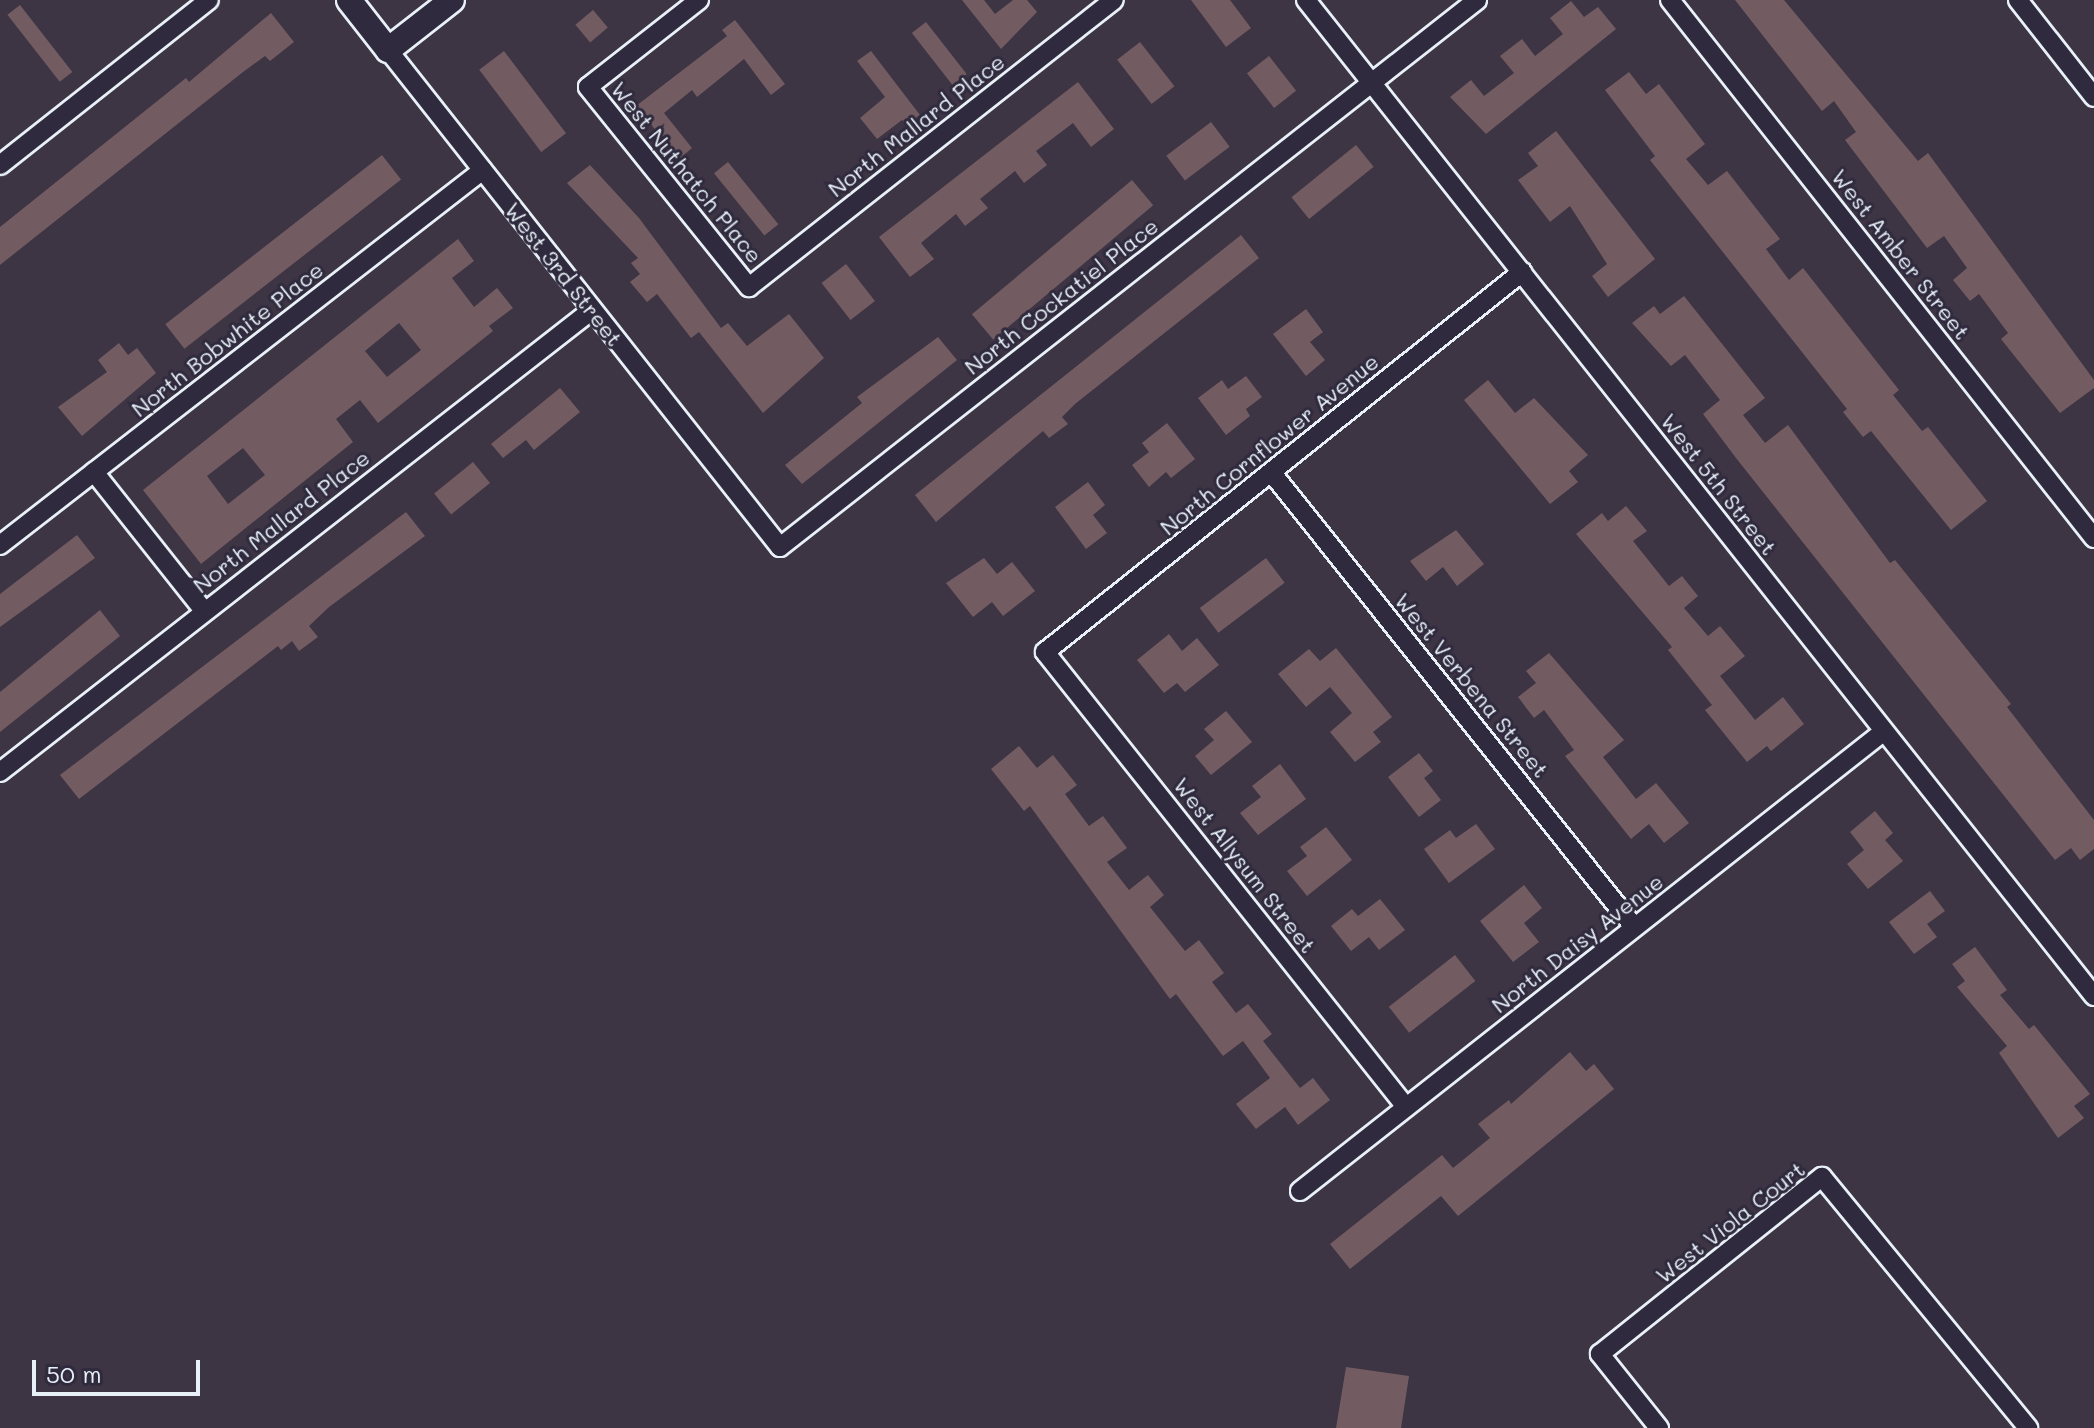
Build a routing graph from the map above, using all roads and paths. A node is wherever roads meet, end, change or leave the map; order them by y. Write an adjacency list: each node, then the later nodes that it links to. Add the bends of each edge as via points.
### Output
1 (209, 0): 13 (street)
2 (349, 0): 10 (street, West 3rd Street)
3 (452, 0): 10 (street)
4 (699, 0): 16 (street, West Nuthatch Place, via 588,87)
5 (1114, 0): 16 (street, North Mallard Place)
6 (1306, 0): 11 (street, West 5th Street)
7 (1477, 0): 11 (street, North Cockatiel Place)
8 (1670, 0): 20 (street, West Amber Street)
9 (2018, 0): 12 (street)
10 (388, 50): 14 (street, West 3rd Street)
11 (1372, 82): 15 (street, West 5th Street); 22 (street, North Cockatiel Place)
12 (2094, 97)
13 (0, 165)
14 (483, 170): 17 (street, West 3rd Street); 18 (street, North Bobwhite Place)
15 (1522, 272): 19 (street, North Cornflower Avenue); 25 (street, West 5th Street)
16 (749, 287)
17 (592, 310): 22 (street, West 3rd Street); 23 (street, North Mallard Place)
18 (94, 472): 21 (street, North Bobwhite Place); 23 (street)
19 (1272, 473): 24 (street, North Cornflower Avenue); 27 (street, West Verbena Street)
20 (2094, 538)
21 (0, 545)
22 (780, 547)
23 (204, 611): 26 (street, North Mallard Place)
24 (1045, 652): 29 (street, West Allysum Street)
25 (1883, 732): 27 (street, North Daisy Avenue); 28 (street, West 5th Street)
26 (0, 772)
27 (1634, 927): 29 (street, North Daisy Avenue)
28 (2094, 996)
29 (1406, 1107): 30 (street, North Daisy Avenue)
30 (1300, 1191)
31 (1659, 1428): 32 (street, West Viola Court, via 1600,1354 1822,1177)
32 (2028, 1428)

